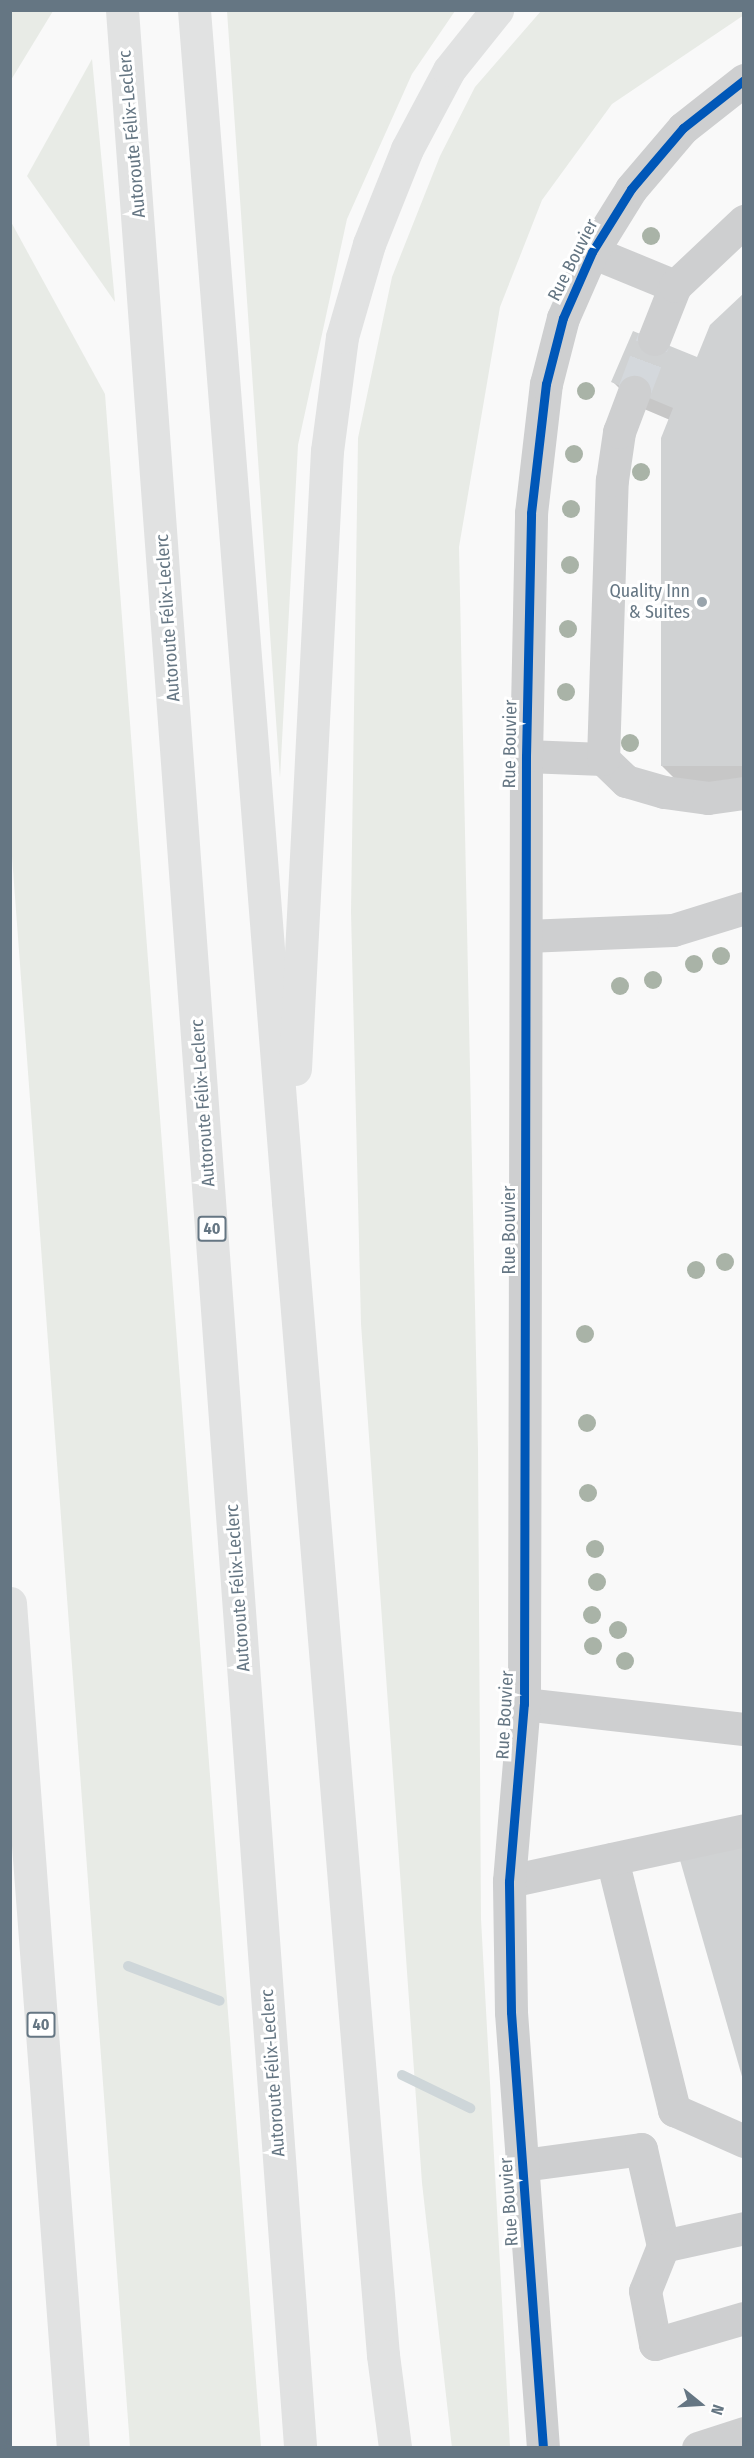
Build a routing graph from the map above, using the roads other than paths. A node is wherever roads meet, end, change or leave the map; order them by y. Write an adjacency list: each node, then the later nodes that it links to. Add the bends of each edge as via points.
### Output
1 (122, 10): 32 (highway, Autoroute Félix-Leclerc / 40)
2 (194, 10): 15 (highway)
3 (498, 10): 15 (highway, via 449,69 406,149 369,244 342,337 327,451)
4 (744, 80): 6 (street, Rue Bouvier, via 683,128 631,189)
5 (744, 221): 7 (street)
6 (592, 252): 7 (street); 10 (street, Rue Bouvier, via 563,318 546,384 531,513)
7 (675, 286): 8 (street)
8 (654, 339)
9 (634, 392): 11 (street, via 619,432 612,480)
10 (526, 756): 11 (street); 14 (street, Rue Bouvier)
11 (603, 759): 12 (street, via 626,781 664,792 708,798)
12 (744, 793)
13 (744, 908): 14 (street, via 673,930)
14 (526, 936): 17 (street, Rue Bouvier)
15 (288, 1202): 29 (highway)
16 (10, 1603): 31 (highway, 40)
17 (524, 1704): 18 (street); 21 (street, Rue Bouvier)
18 (744, 1729)
19 (744, 1830): 20 (street)
20 (612, 1859): 21 (street); 22 (street)
21 (509, 1881): 25 (street, Rue Bouvier, via 511,2012)
22 (674, 2110): 23 (street); 24 (street)
23 (744, 2141)
24 (641, 2149): 25 (street); 27 (street)
25 (523, 2165): 35 (street, Rue Bouvier)
26 (744, 2228): 27 (street)
27 (663, 2246): 28 (street, via 645,2291 655,2344)
28 (744, 2318)
29 (383, 2355): 33 (highway); 34 (highway)
30 (744, 2433): 36 (street)
31 (73, 2448)
32 (300, 2448)
33 (384, 2448)
34 (395, 2448)
35 (543, 2448)
36 (698, 2448)

